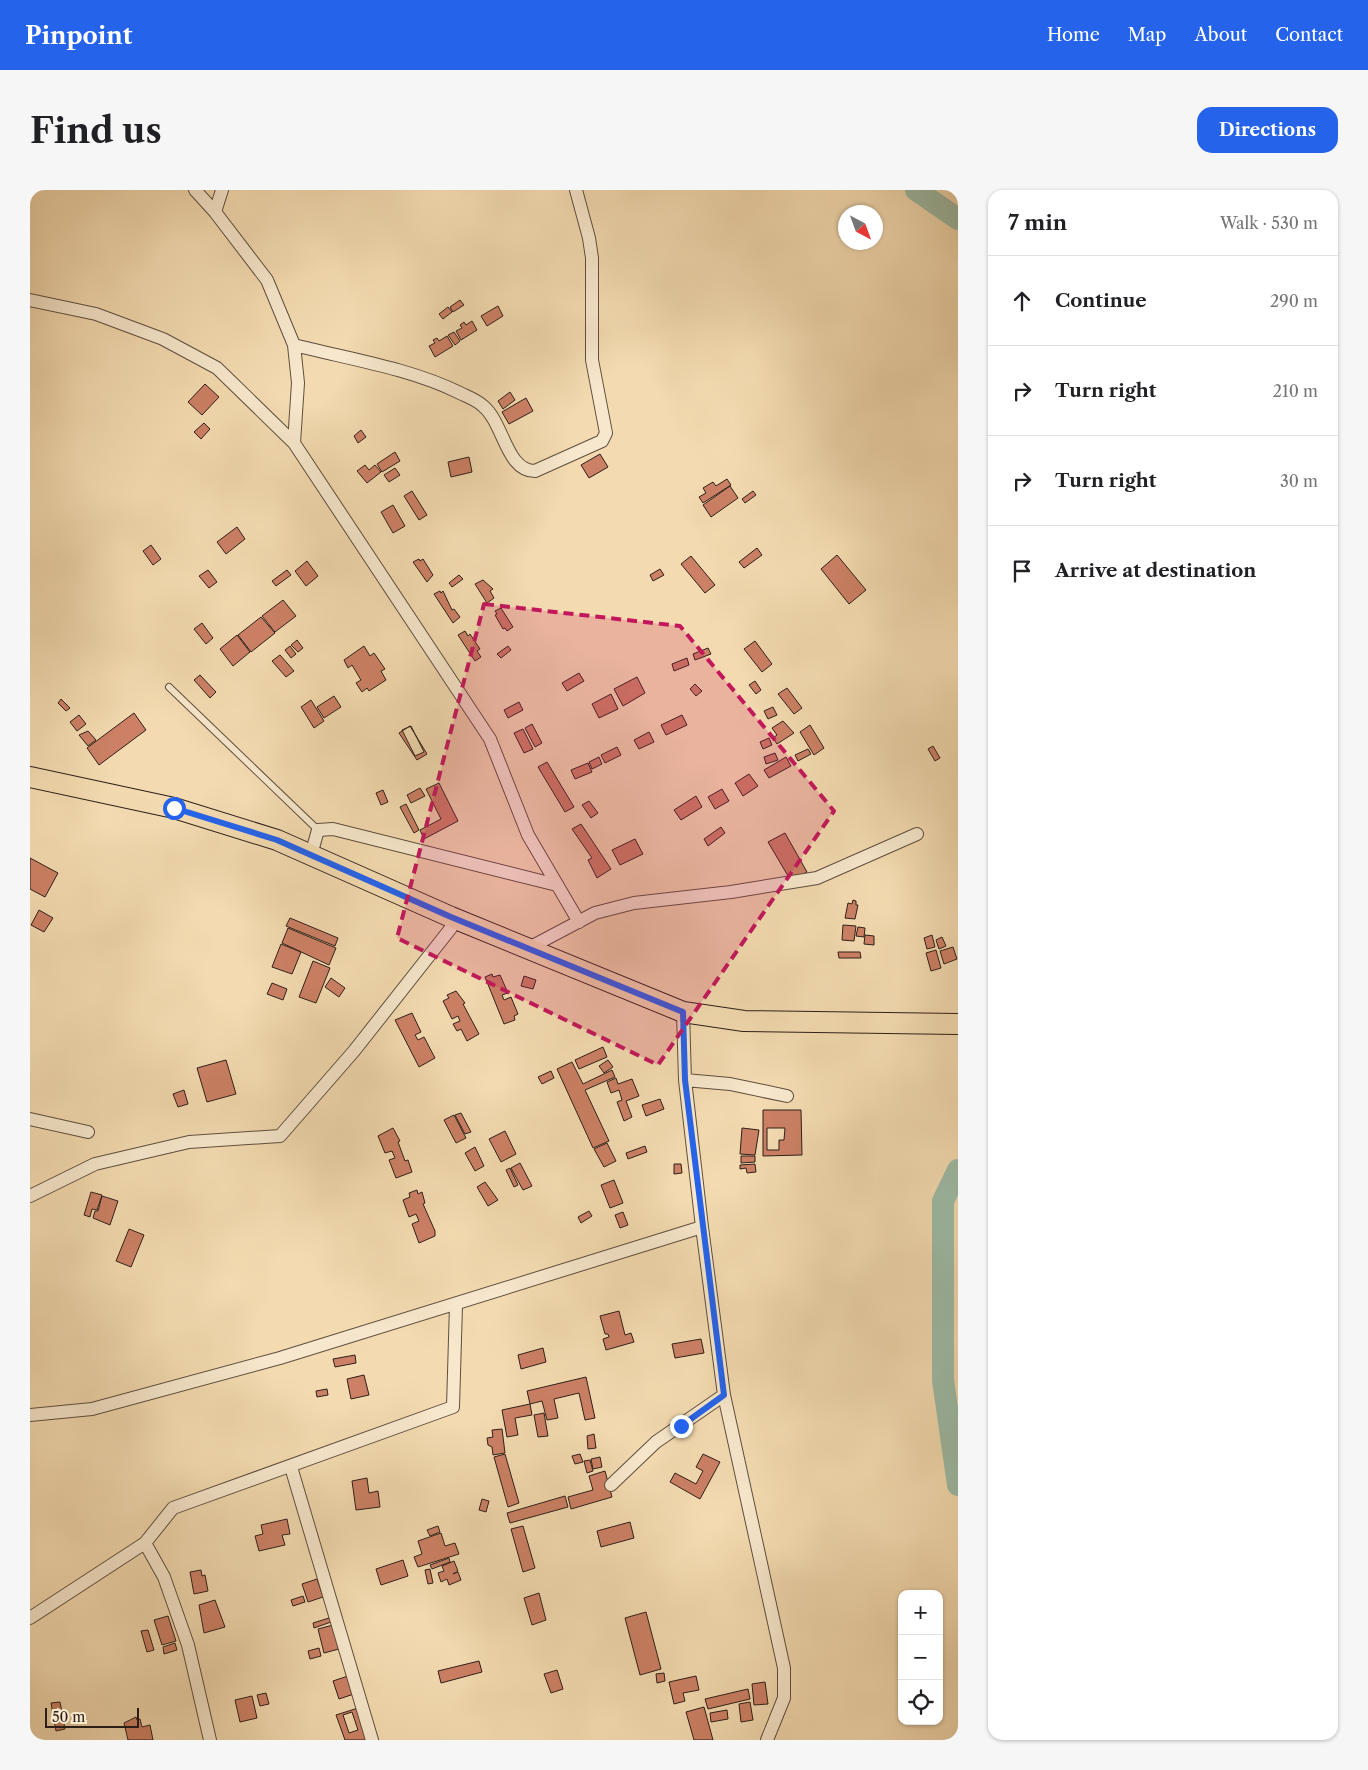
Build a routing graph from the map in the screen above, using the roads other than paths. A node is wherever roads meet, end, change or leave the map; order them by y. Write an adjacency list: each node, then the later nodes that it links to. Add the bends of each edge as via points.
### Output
1 (195, 190): 4 (street)
2 (222, 190): 4 (street)
3 (576, 190): 6 (street, via 592,258 592,360 606,433 602,441 535,471 525,471 516,464 492,413 481,404 431,379)
4 (215, 212): 6 (street, via 267,280)
5 (30, 300): 7 (street, via 96,314 171,343 217,368)
6 (294, 345): 7 (street, via 298,383)
7 (294, 443): 13 (street, via 490,739 528,835)
8 (169, 687): 10 (lane)
9 (30, 777): 12 (main road, via 174,808 277,840)
10 (318, 830): 12 (street); 13 (street, via 333,829)
11 (917, 834): 15 (street, via 817,878 634,903 595,913)
12 (311, 855): 14 (main road)
13 (557, 885): 15 (street)
14 (451, 917): 16 (main road); 23 (street, via 451,928 354,1051 280,1136 189,1142 95,1164)
15 (579, 922): 16 (street)
16 (527, 949): 17 (main road)
17 (683, 1012): 18 (main road, via 744,1021); 19 (street)
18 (958, 1024)
19 (685, 1080): 20 (street, via 730,1084); 24 (street)
20 (787, 1096)
21 (30, 1119): 22 (street)
22 (88, 1132)
23 (30, 1196)
24 (702, 1227): 25 (street); 26 (street)
25 (456, 1305): 27 (street, via 280,1358 92,1409); 28 (street, via 453,1407)
26 (724, 1395): 29 (street, via 656,1442); 34 (street, via 784,1668 784,1698)
27 (30, 1415)
28 (291, 1467): 30 (street, via 172,1508); 33 (street)
29 (612, 1485)
30 (146, 1543): 31 (street); 32 (street, via 164,1577 188,1645)
31 (30, 1618)
32 (210, 1740)
33 (372, 1740)
34 (768, 1740)

